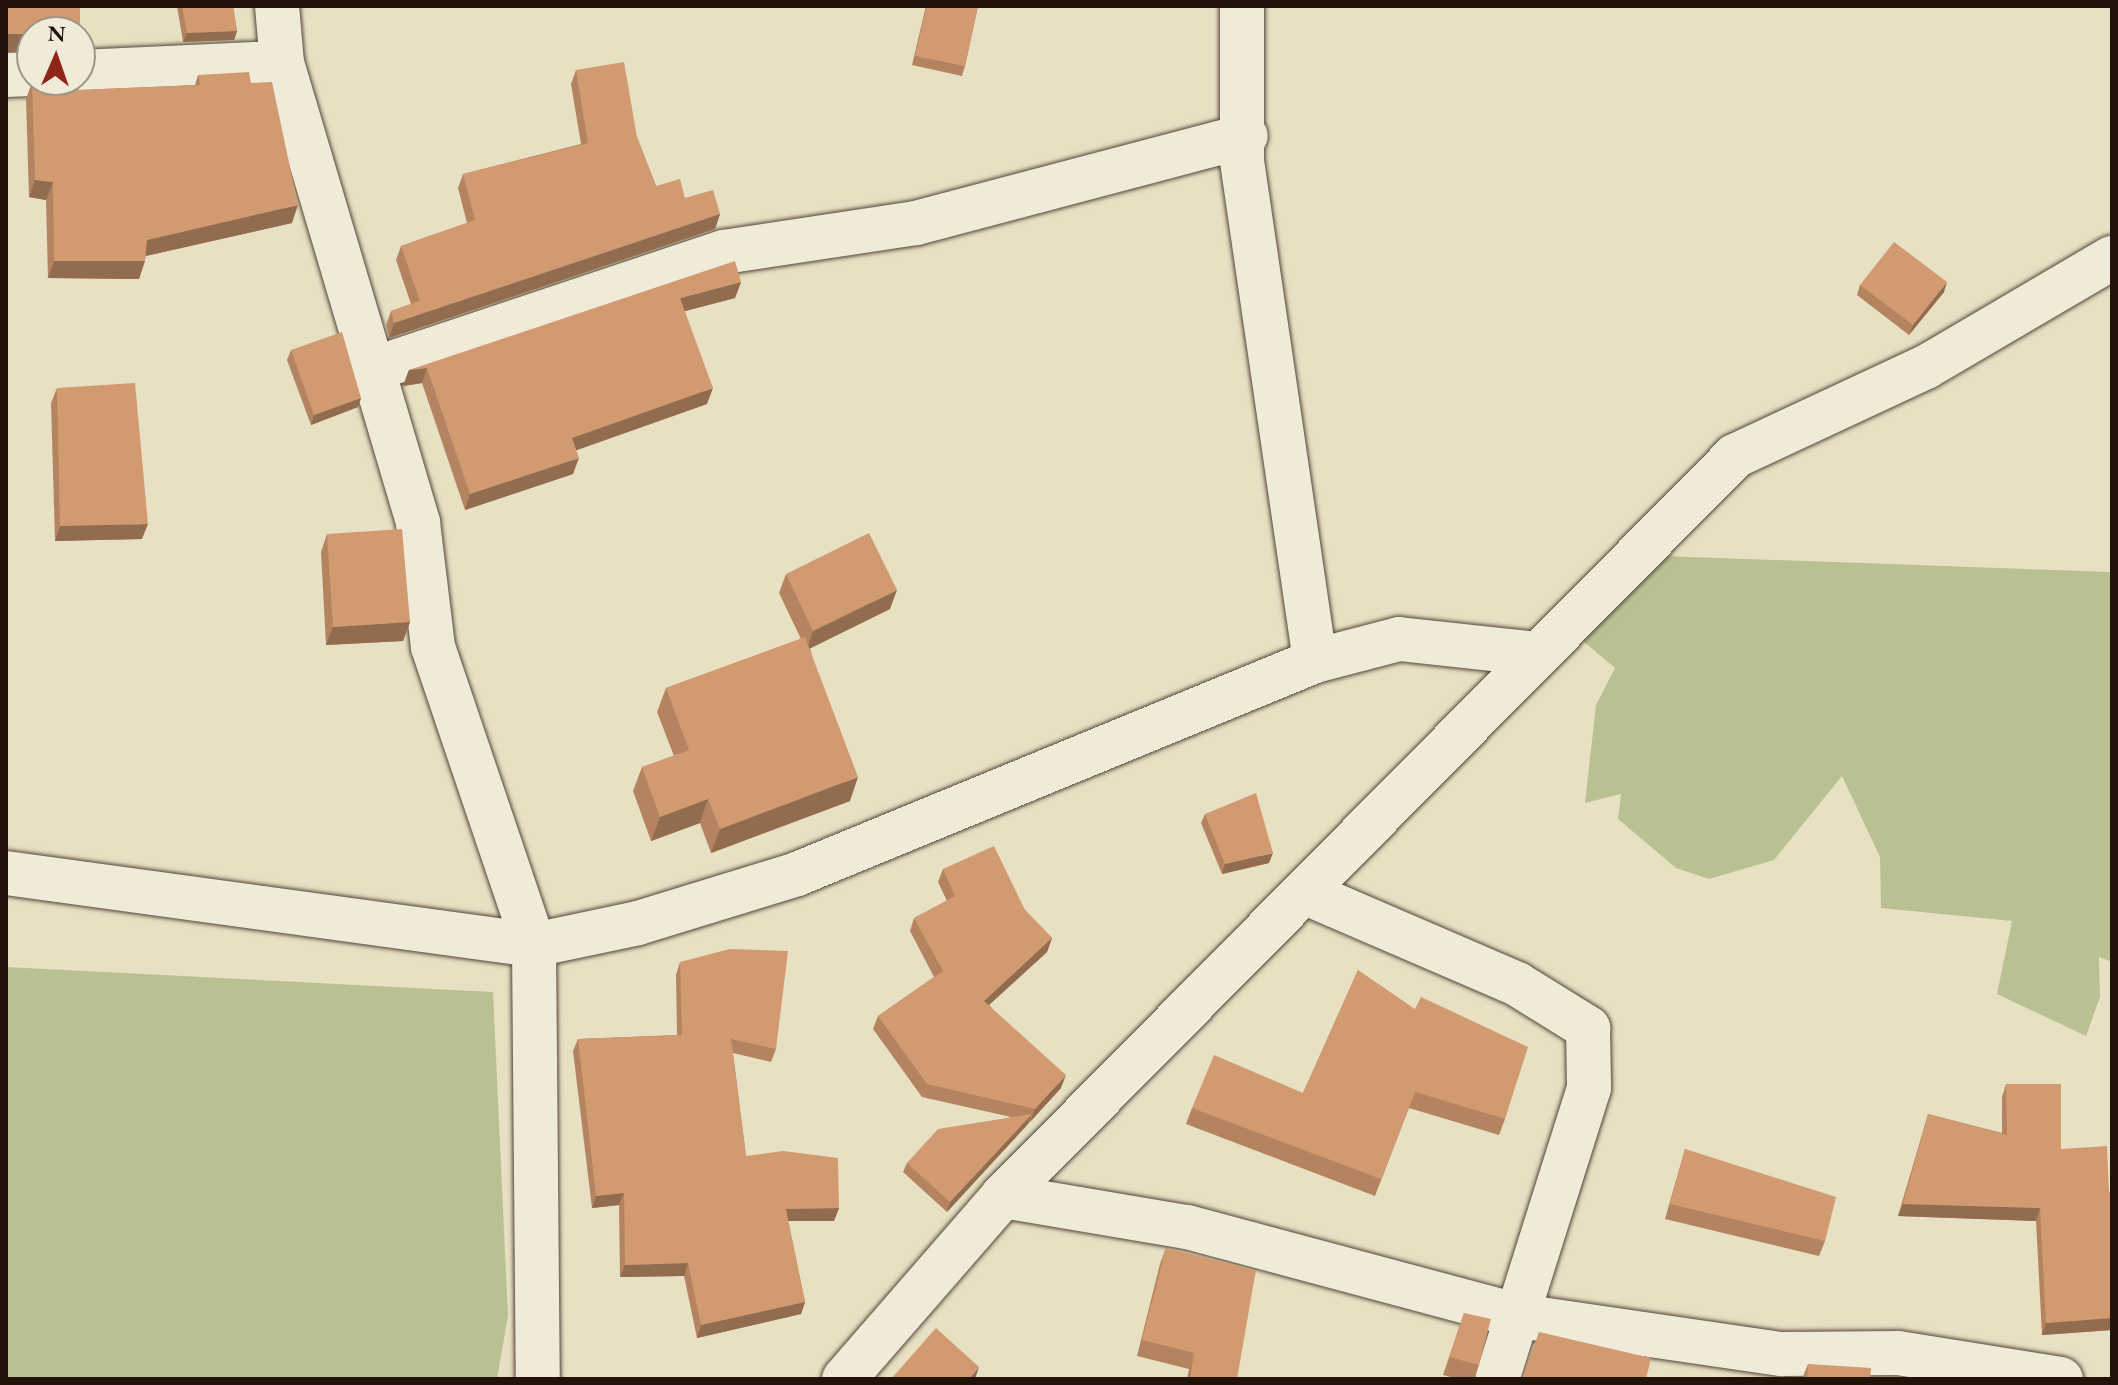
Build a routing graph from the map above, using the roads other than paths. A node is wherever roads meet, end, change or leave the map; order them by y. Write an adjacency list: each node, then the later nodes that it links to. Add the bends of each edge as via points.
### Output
1 (277, 6): 3 (street)
2 (1242, 6): 5 (street)
3 (282, 63): 4 (street); 7 (street)
4 (96, 71)
5 (1246, 136): 7 (street, via 916,223 724,252); 9 (street, via 1242,161)
6 (2112, 258): 8 (street, via 1926,367 1735,456)
7 (374, 369): 12 (street, via 418,523 433,647)
8 (1536, 654): 9 (street, via 1399,639); 11 (street)
9 (1315, 661): 12 (street, via 797,874 638,923)
10 (6, 873): 12 (street)
11 (1306, 893): 13 (street); 14 (street, via 1517,984 1588,1028 1589,1088)
12 (534, 945): 16 (street)
13 (1003, 1196): 14 (street, via 1187,1227); 17 (street)
14 (1520, 1316): 15 (street); 18 (street)
15 (1781, 1366): 19 (street, via 1898,1353)
16 (538, 1379)
17 (844, 1379)
18 (1497, 1379)
19 (2061, 1379)

